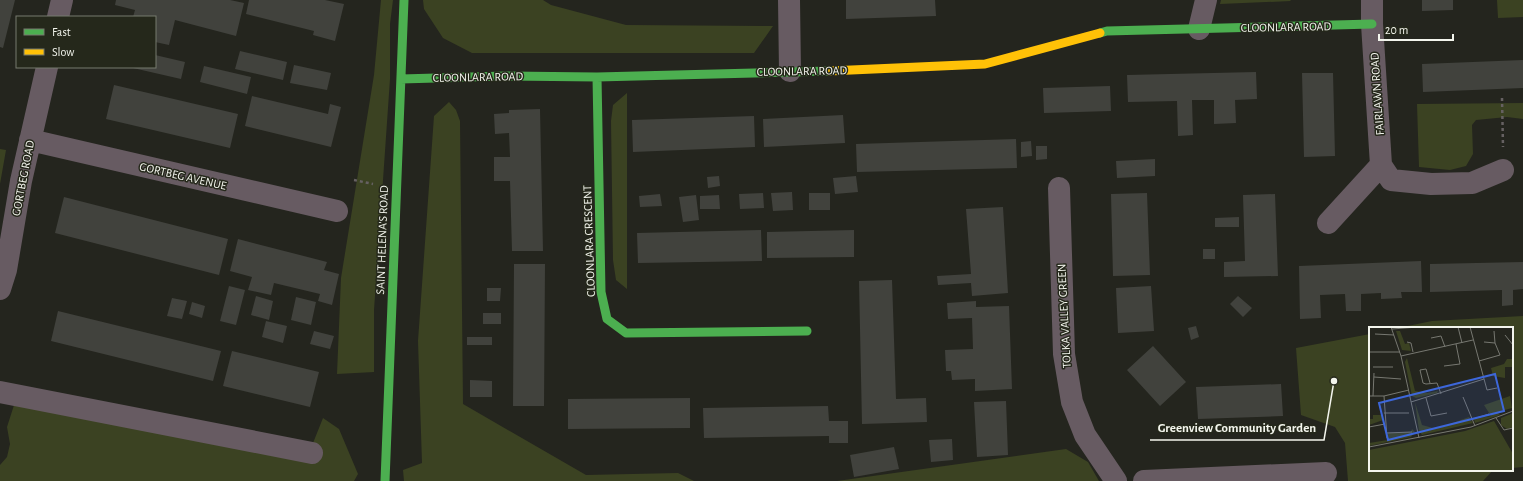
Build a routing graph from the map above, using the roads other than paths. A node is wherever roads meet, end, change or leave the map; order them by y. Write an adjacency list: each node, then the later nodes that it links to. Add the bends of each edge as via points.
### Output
1 (62, 0): 6 (street)
2 (404, 0): 12 (street, SAINT HELENA'S ROAD)
3 (788, 0): 10 (street)
4 (1206, 0): 8 (street)
5 (1372, 0): 7 (street, FAIRLAWN ROAD)
6 (58, 16)
7 (1372, 24): 8 (street, CLOONLARA ROAD); 14 (street, FAIRLAWN ROAD)
8 (1199, 29): 10 (street, CLOONLARA ROAD, via 1107,31 985,64)
9 (47, 68): 13 (street, GORTBEG ROAD)
10 (790, 71): 11 (street, CLOONLARA ROAD)
11 (597, 77): 12 (street, CLOONLARA ROAD); 20 (street, CLOONLARA CRESCENT, via 601,292 607,319 626,333)
12 (401, 79): 24 (street, SAINT HELENA'S ROAD)
13 (30, 140): 17 (street, GORTBEG AVENUE); 19 (street, GORTBEG ROAD)
14 (1382, 165): 15 (street, via 1391,180 1431,184 1472,183); 18 (street)
15 (1503, 170)
16 (1059, 188): 25 (street, TOLKA VALLEY GREEN, via 1064,354 1072,402 1085,436)
17 (338, 211)
18 (1328, 222)
19 (2, 276)
20 (807, 331)
21 (0, 392): 22 (street)
22 (312, 453)
23 (1326, 473): 26 (street)
24 (385, 481)
25 (1116, 481)
26 (1144, 481)

